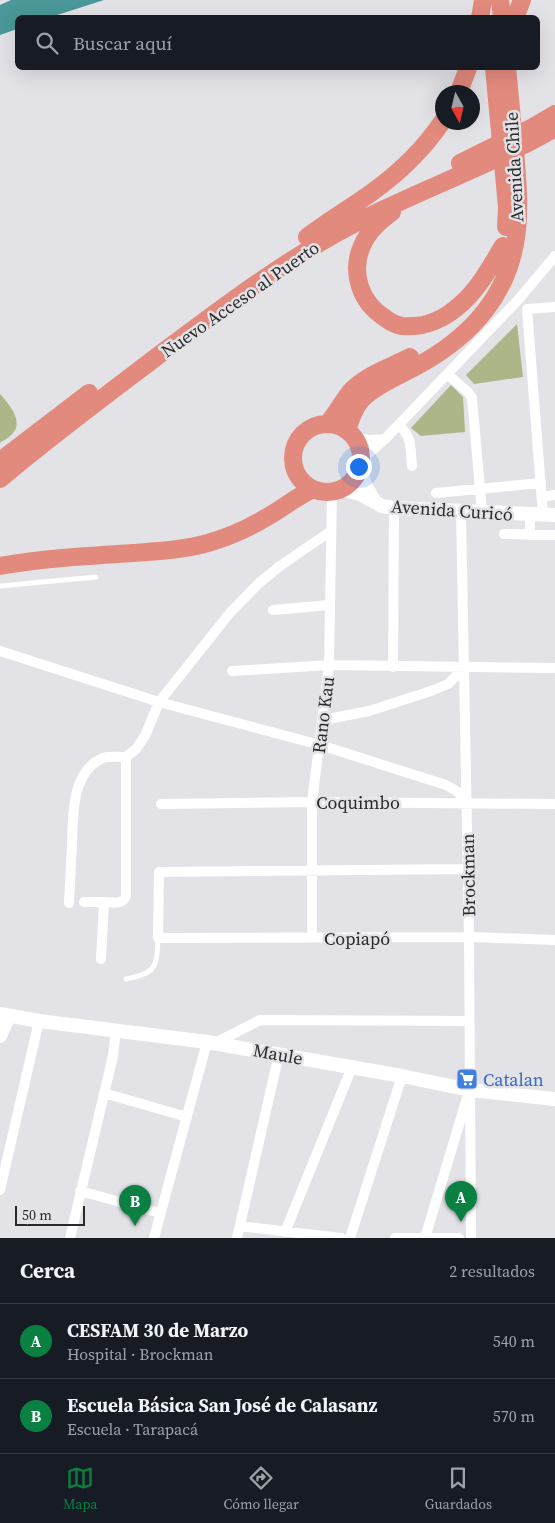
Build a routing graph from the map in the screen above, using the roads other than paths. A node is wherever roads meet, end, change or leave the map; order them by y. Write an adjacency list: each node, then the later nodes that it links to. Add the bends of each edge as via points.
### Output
1 (483, 0): 5 (highway)
2 (488, 0): 6 (highway)
3 (500, 0): 7 (highway)
4 (522, 0): 8 (highway)
5 (480, 15)
6 (490, 15)
7 (502, 15)
8 (516, 15)
9 (467, 70): 12 (highway)
10 (495, 70): 13 (highway, Avenida Chile)
11 (508, 71): 13 (highway, Avenida Chile)
12 (462, 85)
13 (504, 101): 17 (highway, Avenida Chile)
14 (555, 114): 19 (highway, Nuevo Acceso al Puerto)
15 (555, 128): 18 (highway, Nuevo Acceso al Puerto, via 494,160)
16 (436, 130): 19 (highway, via 402,169)
17 (512, 192): 20 (highway, Avenida Chile); 28 (highway, Avenida Chile, via 518,224 514,251 506,275 488,307 462,336 442,351 364,396 354,411)
18 (417, 194): 20 (highway, via 377,224 358,257 358,284 363,296 389,321 400,326 414,326 453,311 476,287); 33 (highway, Nuevo Acceso al Puerto, via 323,240 252,286 69,423)
19 (308, 237): 30 (highway, Nuevo Acceso al Puerto, via 246,277)
20 (503, 246): 26 (highway, Avenida Chile, via 488,285 462,320 434,343 357,385)
21 (555, 256): 22 (street)
22 (518, 300): 24 (street); 25 (street)
23 (555, 307): 24 (street)
24 (527, 309): 34 (street)
25 (447, 374): 27 (street); 36 (street, via 472,398)
26 (327, 424): 28 (highway); 35 (highway, via 305,432 293,451 296,474)
27 (398, 425): 29 (street); 32 (street, via 409,437)
28 (350, 433): 29 (street, via 369,440); 31 (highway, via 359,447)
29 (385, 438): 31 (street)
30 (0, 461)
31 (361, 463): 37 (highway, via 354,480); 41 (street, Avenida Curicó, via 365,485)
32 (412, 466)
33 (0, 479)
34 (541, 483): 36 (street, Avenida Curicó); 39 (street)
35 (313, 489): 37 (highway); 50 (highway, via 254,524 206,543 170,550)
36 (480, 489): 38 (street, Avenida Curicó); 44 (street)
37 (336, 491): 41 (street, Avenida Curicó, via 360,494); 46 (street, Rano Kau)
38 (436, 492)
39 (542, 496): 40 (street); 45 (street)
40 (555, 496)
41 (374, 500): 42 (street, Avenida Curicó, via 382,506)
42 (394, 508): 43 (street, Avenida Curicó); 57 (street)
43 (461, 512): 44 (street, Avenida Curicó); 58 (street, Brockman)
44 (482, 512): 45 (street, Avenida Curicó)
45 (546, 516): 48 (street, Avenida Curicó)
46 (331, 532): 53 (street, Rano Kau); 61 (street, via 259,583)
47 (504, 534): 48 (street, Avenida Curicó)
48 (530, 535): 49 (street, Avenida Curicó)
49 (555, 535)
50 (0, 566)
51 (96, 578): 52 (lane)
52 (0, 586)
53 (330, 605): 54 (street); 56 (street, Rano Kau)
54 (273, 610)
55 (0, 651): 61 (street)
56 (329, 665): 57 (street); 60 (street); 62 (street, Rano Kau)
57 (393, 666): 58 (street)
58 (464, 668): 59 (street); 62 (street, via 448,684 431,691 377,709); 66 (street, Brockman)
59 (555, 668)
60 (232, 672)
61 (159, 702): 63 (street); 64 (street, via 145,736)
62 (323, 720): 63 (street, Rano Kau)
63 (320, 745): 65 (street, Rano Kau); 66 (street, via 446,785 458,792)
64 (126, 757): 72 (street, via 126,896 122,902); 73 (street, via 101,759 81,780 74,802)
65 (312, 802): 66 (street, Coquimbo); 67 (street, Coquimbo); 70 (street, Rano Kau)
66 (466, 803): 68 (street, Coquimbo); 69 (street, Brockman)
67 (161, 804)
68 (555, 804)
69 (468, 869): 70 (street); 74 (street, Brockman)
70 (312, 871): 75 (street, via 159,872); 76 (street, Rano Kau)
71 (84, 902): 72 (street)
72 (104, 902): 78 (street)
73 (69, 903)
74 (469, 937): 76 (street, Copiapó); 77 (street, Copiapó); 82 (street, Brockman)
75 (158, 938): 76 (street, Copiapó); 79 (lane, via 158,959 154,967)
76 (312, 938)
77 (555, 940)
78 (101, 959)
79 (126, 979)
80 (4, 1015): 81 (street, Maule); 84 (street)
81 (39, 1021): 83 (street, Maule); 93 (street)
82 (469, 1021): 85 (street, via 260,1020); 89 (street, Brockman)
83 (116, 1030): 85 (street, Maule); 90 (street)
84 (0, 1036)
85 (211, 1042): 86 (street, Maule); 92 (street)
86 (278, 1054): 87 (street, Maule); 96 (street)
87 (352, 1067): 88 (street, Maule); 97 (street)
88 (402, 1076): 89 (street, Maule); 102 (street)
89 (470, 1090): 91 (street, Maule); 104 (street); 106 (street, Brockman)
90 (104, 1093): 92 (street); 94 (street)
91 (555, 1099)
92 (187, 1117): 95 (street)
93 (0, 1190)
94 (80, 1191): 95 (street); 98 (street)
95 (160, 1213): 99 (street)
96 (240, 1226): 97 (street); 100 (street)
97 (284, 1232): 101 (street)
98 (70, 1238)
99 (154, 1238)
100 (237, 1238)
101 (341, 1238)
102 (350, 1238)
103 (395, 1238): 104 (street)
104 (425, 1238): 105 (street)
105 (459, 1238)
106 (471, 1238)

